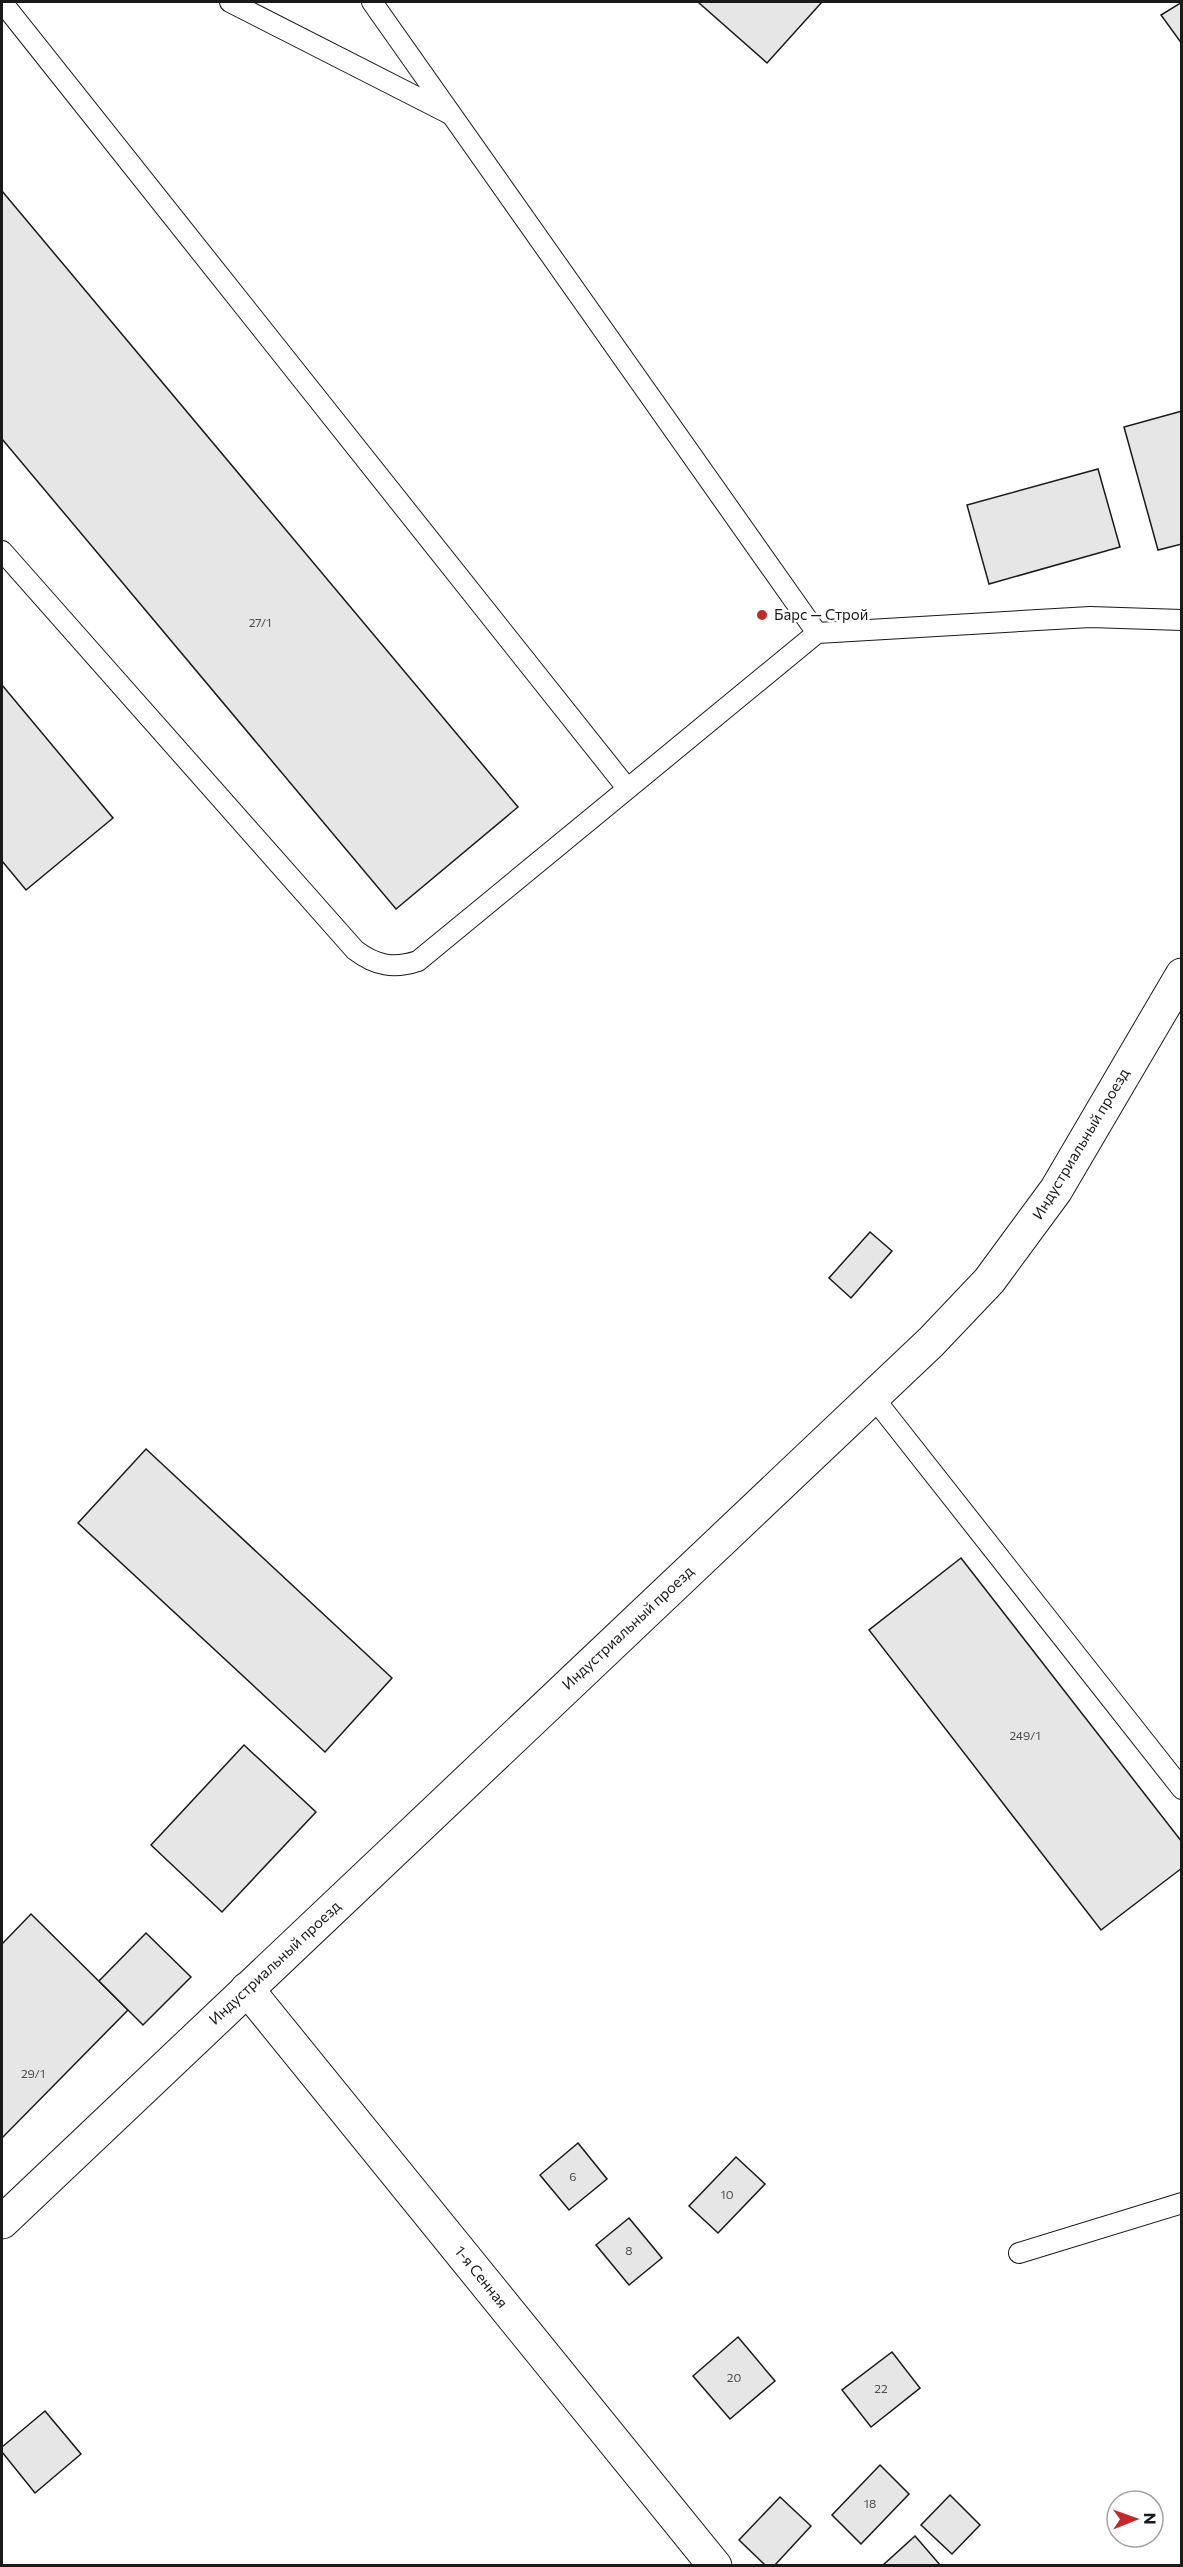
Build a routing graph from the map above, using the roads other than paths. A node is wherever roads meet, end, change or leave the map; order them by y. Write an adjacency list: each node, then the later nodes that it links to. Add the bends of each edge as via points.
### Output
1 (2, 2): 8 (lane)
2 (230, 2): 4 (lane)
3 (372, 2): 4 (lane)
4 (452, 115): 7 (lane)
5 (2, 551): 8 (lane, via 369,961 401,966 418,961)
6 (1182, 620): 7 (lane, via 1090,617)
7 (817, 633): 8 (lane)
8 (627, 788)
9 (1182, 975): 10 (street, Индустриальный проезд, via 1030,1228 989,1281)
10 (873, 1397): 11 (lane); 12 (street, Индустриальный проезд)
11 (1182, 1789)
12 (247, 1989): 14 (street, Индустриальный проезд); 16 (street, 1-я Сенная)
13 (1182, 2203): 15 (lane)
14 (2, 2222)
15 (1019, 2253)
16 (715, 2565)

